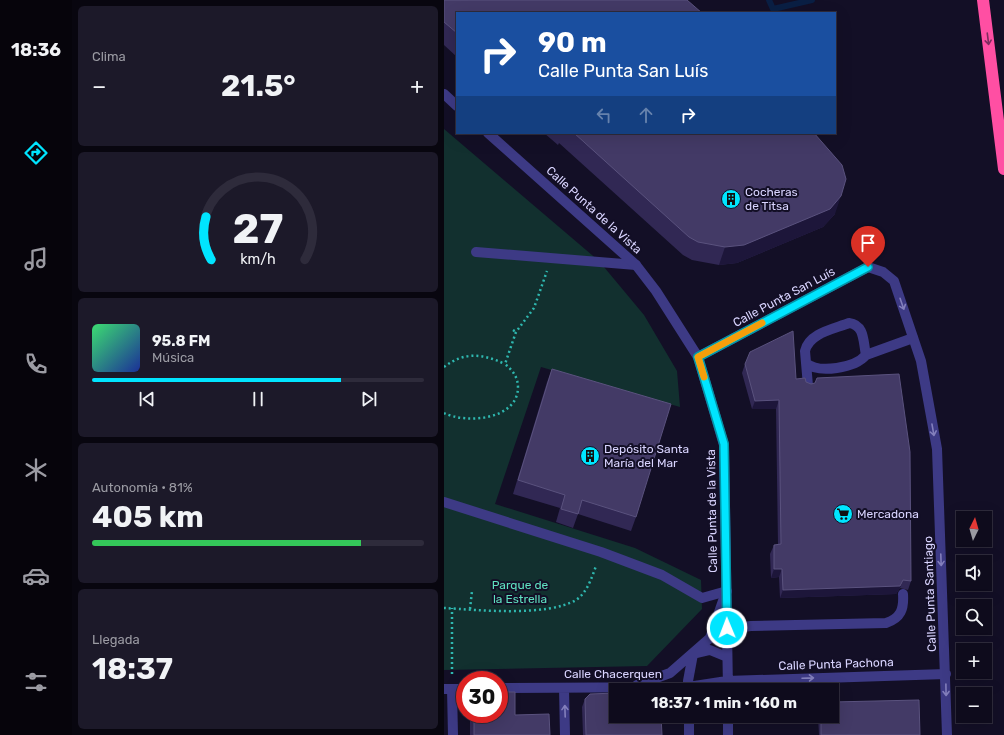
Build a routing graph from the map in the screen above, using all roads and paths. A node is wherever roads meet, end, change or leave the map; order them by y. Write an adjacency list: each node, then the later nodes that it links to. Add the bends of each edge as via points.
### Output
1 (983, 0): 5 (highway, one-way to 5)
2 (444, 94): 3 (street)
3 (456, 105)
4 (489, 134): 8 (street, Calle Punta de la Vista)
5 (1004, 169)
6 (476, 252): 7 (street)
7 (549, 257): 8 (street); 11 (path, via 546,277 534,308)
8 (636, 264): 14 (street, Calle Punta de la Vista)
9 (883, 272): 12 (street, Calle Punta Santiago, one-way to 12, via 894,281); 14 (street, Calle Punta San Luís, via 868,267)
10 (513, 330): 11 (path)
11 (516, 332): 16 (path)
12 (913, 338): 13 (street); 31 (street, Calle Punta Santiago, one-way to 31, via 921,361 937,448)
13 (866, 355): 15 (street, via 857,364 820,369); 15 (street, via 861,329 858,325 849,323 814,337 806,351)
14 (698, 357): 23 (street, Calle Punta de la Vista, via 724,444)
15 (806, 362): 18 (street)
16 (505, 364): 17 (path, via 481,355 456,360); 19 (path, via 514,371 518,382 518,394 510,407 479,419 460,418)
17 (444, 367)
18 (808, 386)
19 (444, 413)
20 (444, 502): 21 (street)
21 (601, 552): 23 (street, via 662,575 702,598); 27 (path, via 586,589 576,599 559,607 525,610)
22 (472, 590): 27 (path)
23 (727, 591): 28 (street, Calle Punta de la Vista); 29 (street, via 710,638)
24 (902, 594): 28 (street, via 902,612 897,618 886,623)
25 (444, 608): 26 (path)
26 (452, 608): 27 (path); 39 (path)
27 (470, 609)
28 (727, 628): 30 (street, Calle Punta de la Vista)
29 (693, 654): 30 (street, via 710,650); 32 (street, via 670,673); 33 (street)
30 (727, 656): 34 (street, Calle Punta de la Vista)
31 (946, 674): 35 (street, Calle Punta Pachona, one-way to 31); 46 (street, Calle Punta Santiago, one-way to 46)
32 (644, 683)
33 (689, 683)
34 (727, 683)
35 (782, 683)
36 (508, 688): 37 (street, Calle Chacerquen)
37 (564, 688): 38 (street, Calle Chacerquen); 43 (street, one-way to 37)
38 (609, 688)
39 (448, 689): 42 (street)
40 (689, 723): 44 (street)
41 (728, 723): 45 (street)
42 (453, 735)
43 (565, 735)
44 (689, 735)
45 (728, 735)
46 (947, 735)

